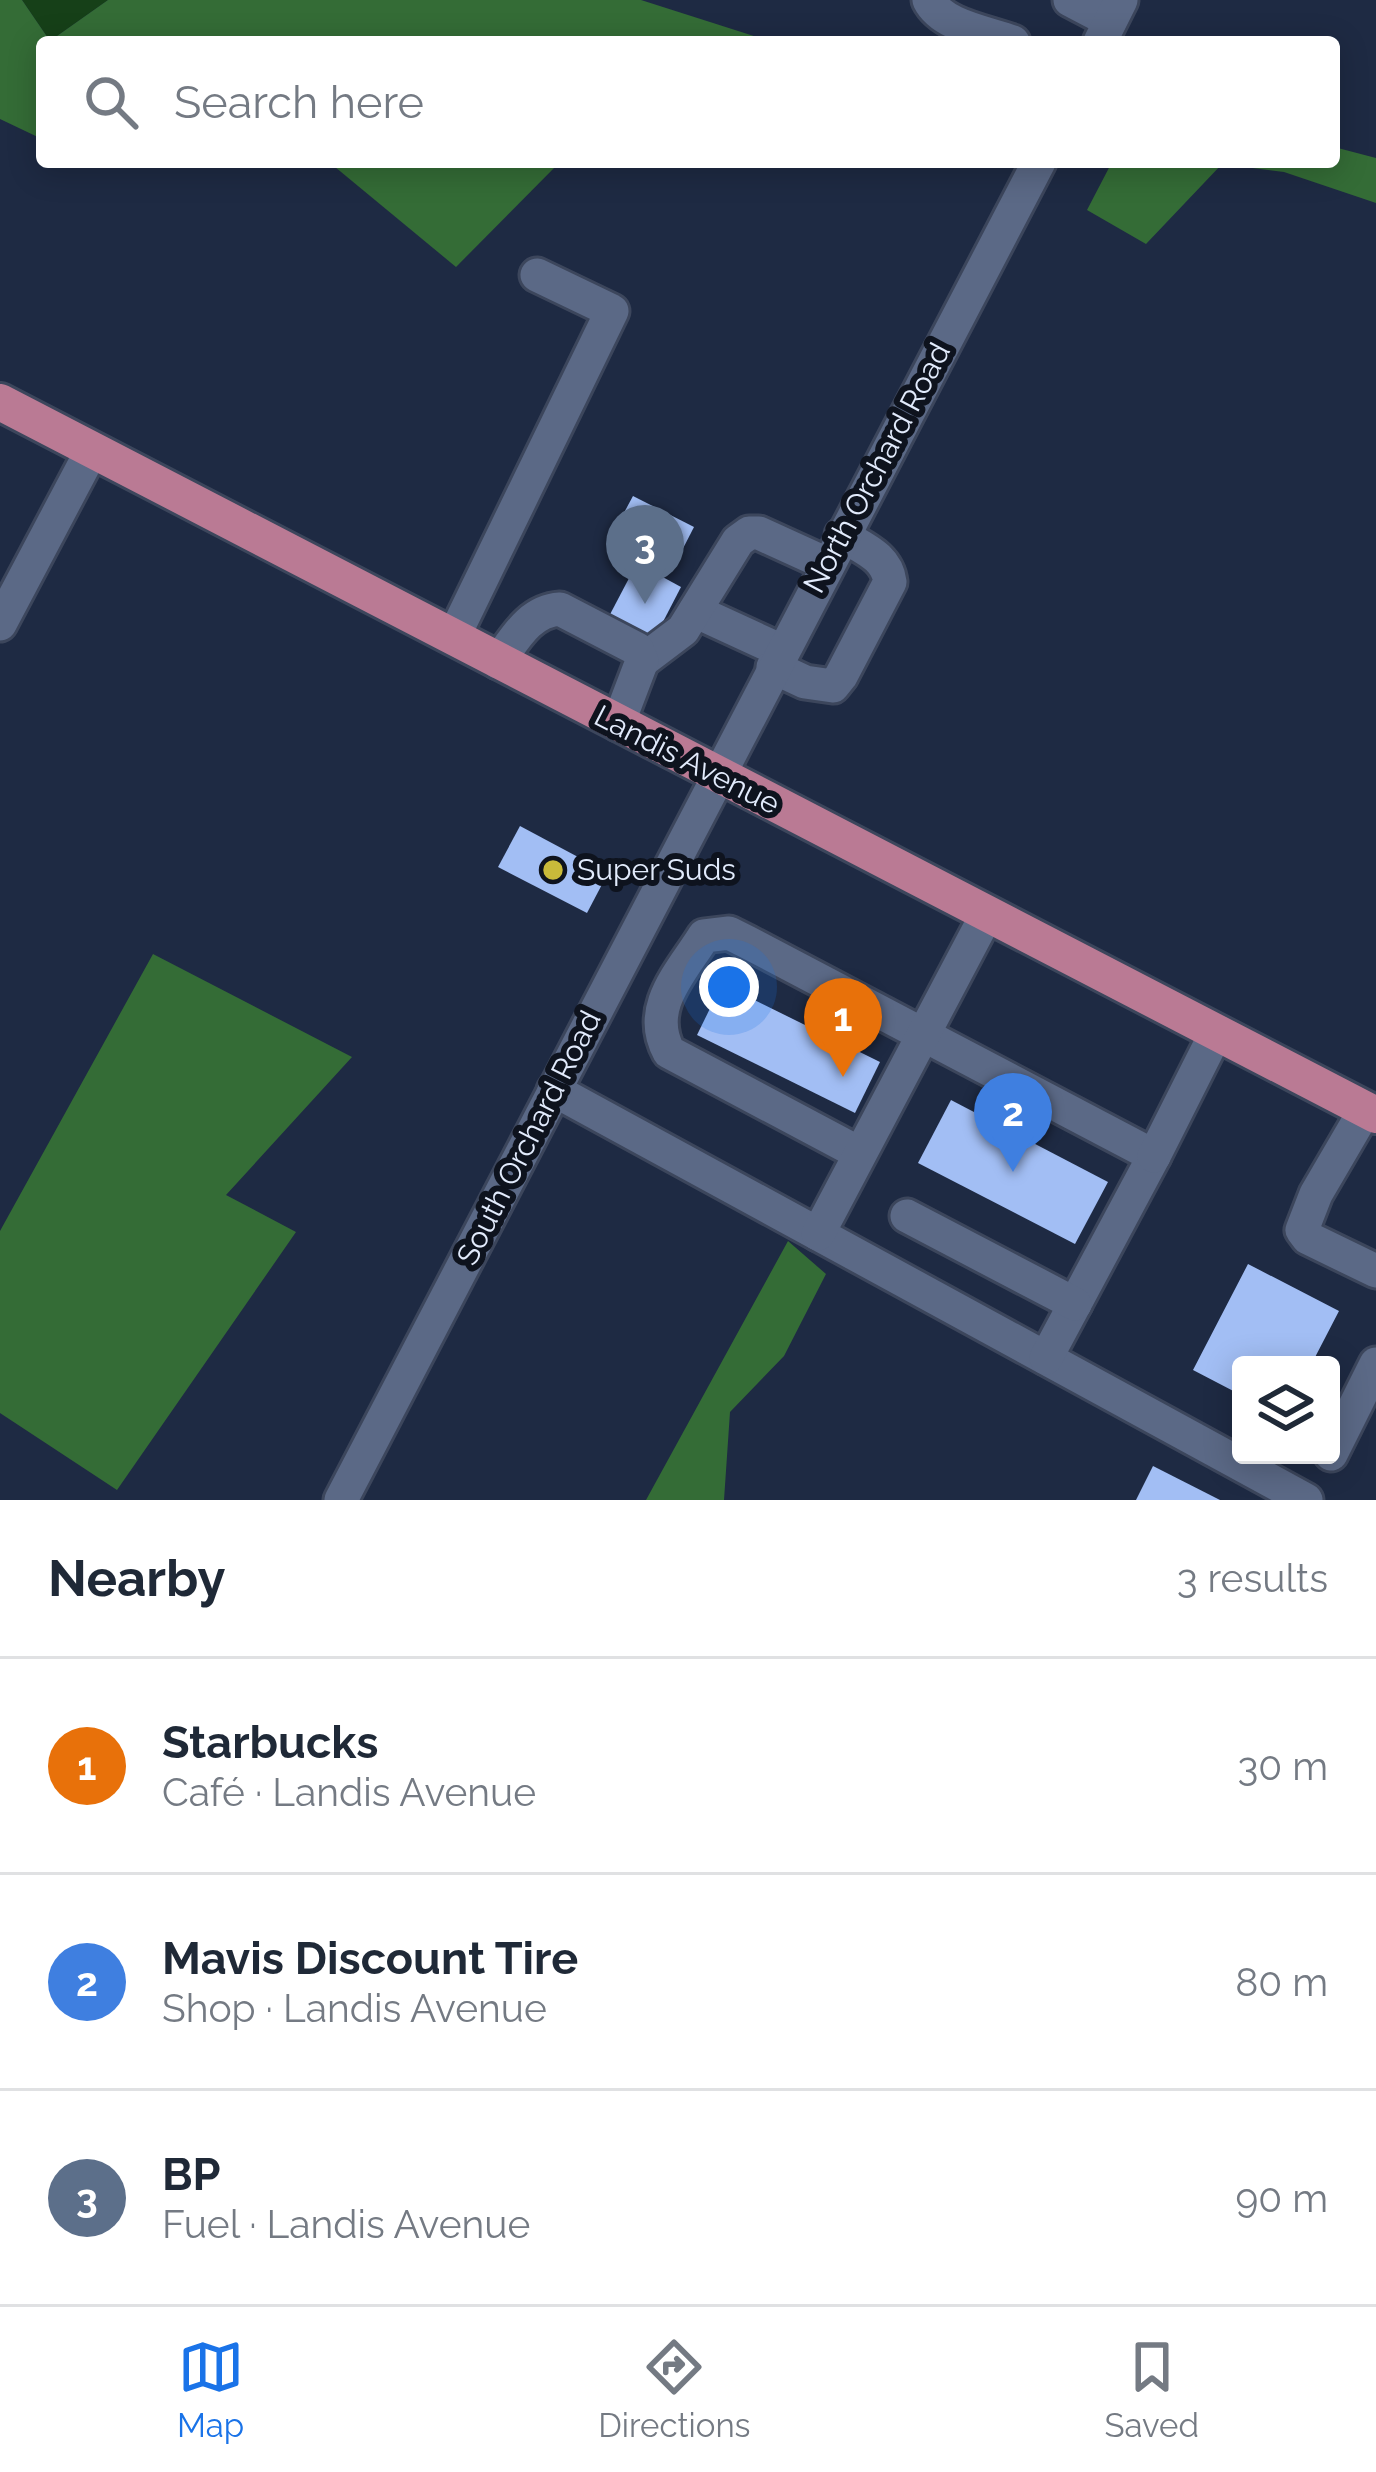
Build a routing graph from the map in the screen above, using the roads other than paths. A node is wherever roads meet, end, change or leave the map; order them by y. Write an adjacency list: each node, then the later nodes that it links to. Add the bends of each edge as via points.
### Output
1 (929, 0): 4 (street, via 934,11)
2 (1070, 0): 3 (street)
3 (1110, 21)
4 (996, 36)
5 (1036, 168): 9 (street, North Orchard Road)
6 (537, 274): 12 (street, via 612,311)
7 (0, 402): 8 (main road, Landis Avenue)
8 (92, 450): 11 (street); 12 (main road, Landis Avenue)
9 (835, 549): 10 (street, via 749,533); 13 (street, North Orchard Road); 13 (street, via 879,558 890,582 842,676 823,686)
10 (695, 611): 13 (street); 14 (street)
11 (0, 624)
12 (453, 638): 15 (main road, Landis Avenue)
13 (777, 659): 17 (street, North Orchard Road)
14 (642, 661): 15 (street, via 637,649 560,609 529,621); 16 (street)
15 (498, 662): 16 (main road, Landis Avenue)
16 (618, 724): 17 (main road, Landis Avenue)
17 (718, 776): 18 (main road, Landis Avenue); 21 (street, South Orchard Road)
18 (986, 914): 19 (main road, Landis Avenue); 20 (street)
19 (1216, 1033): 22 (main road, Landis Avenue); 24 (street)
20 (923, 1034): 23 (street); 23 (street, via 747,942 719,951 696,973 679,1030 688,1044); 24 (street)
21 (554, 1090): 26 (street); 33 (street, South Orchard Road)
22 (1371, 1113): 27 (street, via 1316,1194 1302,1230)
23 (862, 1146): 26 (street)
24 (1154, 1156): 28 (street)
25 (907, 1216): 28 (street)
26 (818, 1234): 29 (street)
27 (1376, 1271)
28 (1075, 1304): 29 (street)
29 (1046, 1358): 34 (street)
30 (1376, 1364): 31 (street)
31 (1340, 1437)
32 (1326, 1464): 34 (street)
33 (341, 1500)
34 (1307, 1500)

